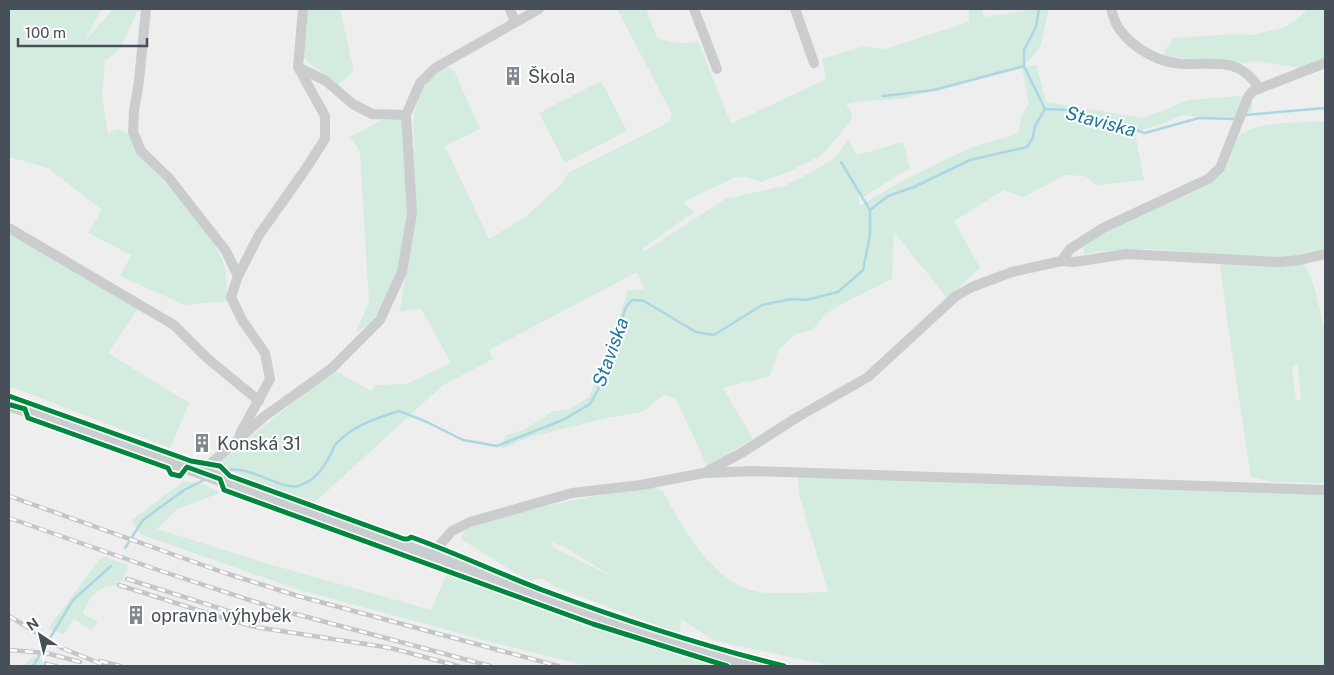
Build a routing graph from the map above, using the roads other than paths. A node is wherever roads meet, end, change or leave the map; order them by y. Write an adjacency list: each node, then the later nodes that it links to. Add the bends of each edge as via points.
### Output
1 (146, 9): 18 (street, via 133,132 141,151 169,178 226,251)
2 (303, 9): 11 (street)
3 (510, 9): 8 (street)
4 (539, 9): 8 (street)
5 (694, 9): 12 (street)
6 (795, 9): 9 (street)
7 (1111, 9): 13 (street, via 1119,29 1148,55 1181,64 1234,65 1251,76)
8 (515, 22): 14 (street, via 435,68 420,83)
9 (814, 63)
10 (1325, 63): 13 (street)
11 (298, 67): 14 (street, via 326,81 353,104 372,114); 18 (street, via 325,116 325,139 259,234)
12 (717, 69)
13 (1259, 88): 17 (street, via 1248,97 1220,168 1208,179 1102,228 1070,249)
14 (406, 115): 21 (street, via 412,213 402,272 380,320 332,368)
15 (9, 228): 19 (street, via 174,325)
16 (1325, 254): 17 (street, via 1279,262 1126,254)
17 (1061, 261): 23 (street, via 1012,272 956,296 868,377)
18 (238, 276): 19 (street, via 231,297 242,320 265,352 270,378)
19 (258, 401): 21 (street)
20 (9, 404): 22 (main road)
21 (237, 440): 22 (street)
22 (201, 472): 25 (main road)
23 (704, 473): 24 (street, via 761,472); 25 (street, via 572,493 470,522 452,531)
24 (1325, 490)
25 (432, 558): 26 (main road, via 593,616)
26 (757, 666)

